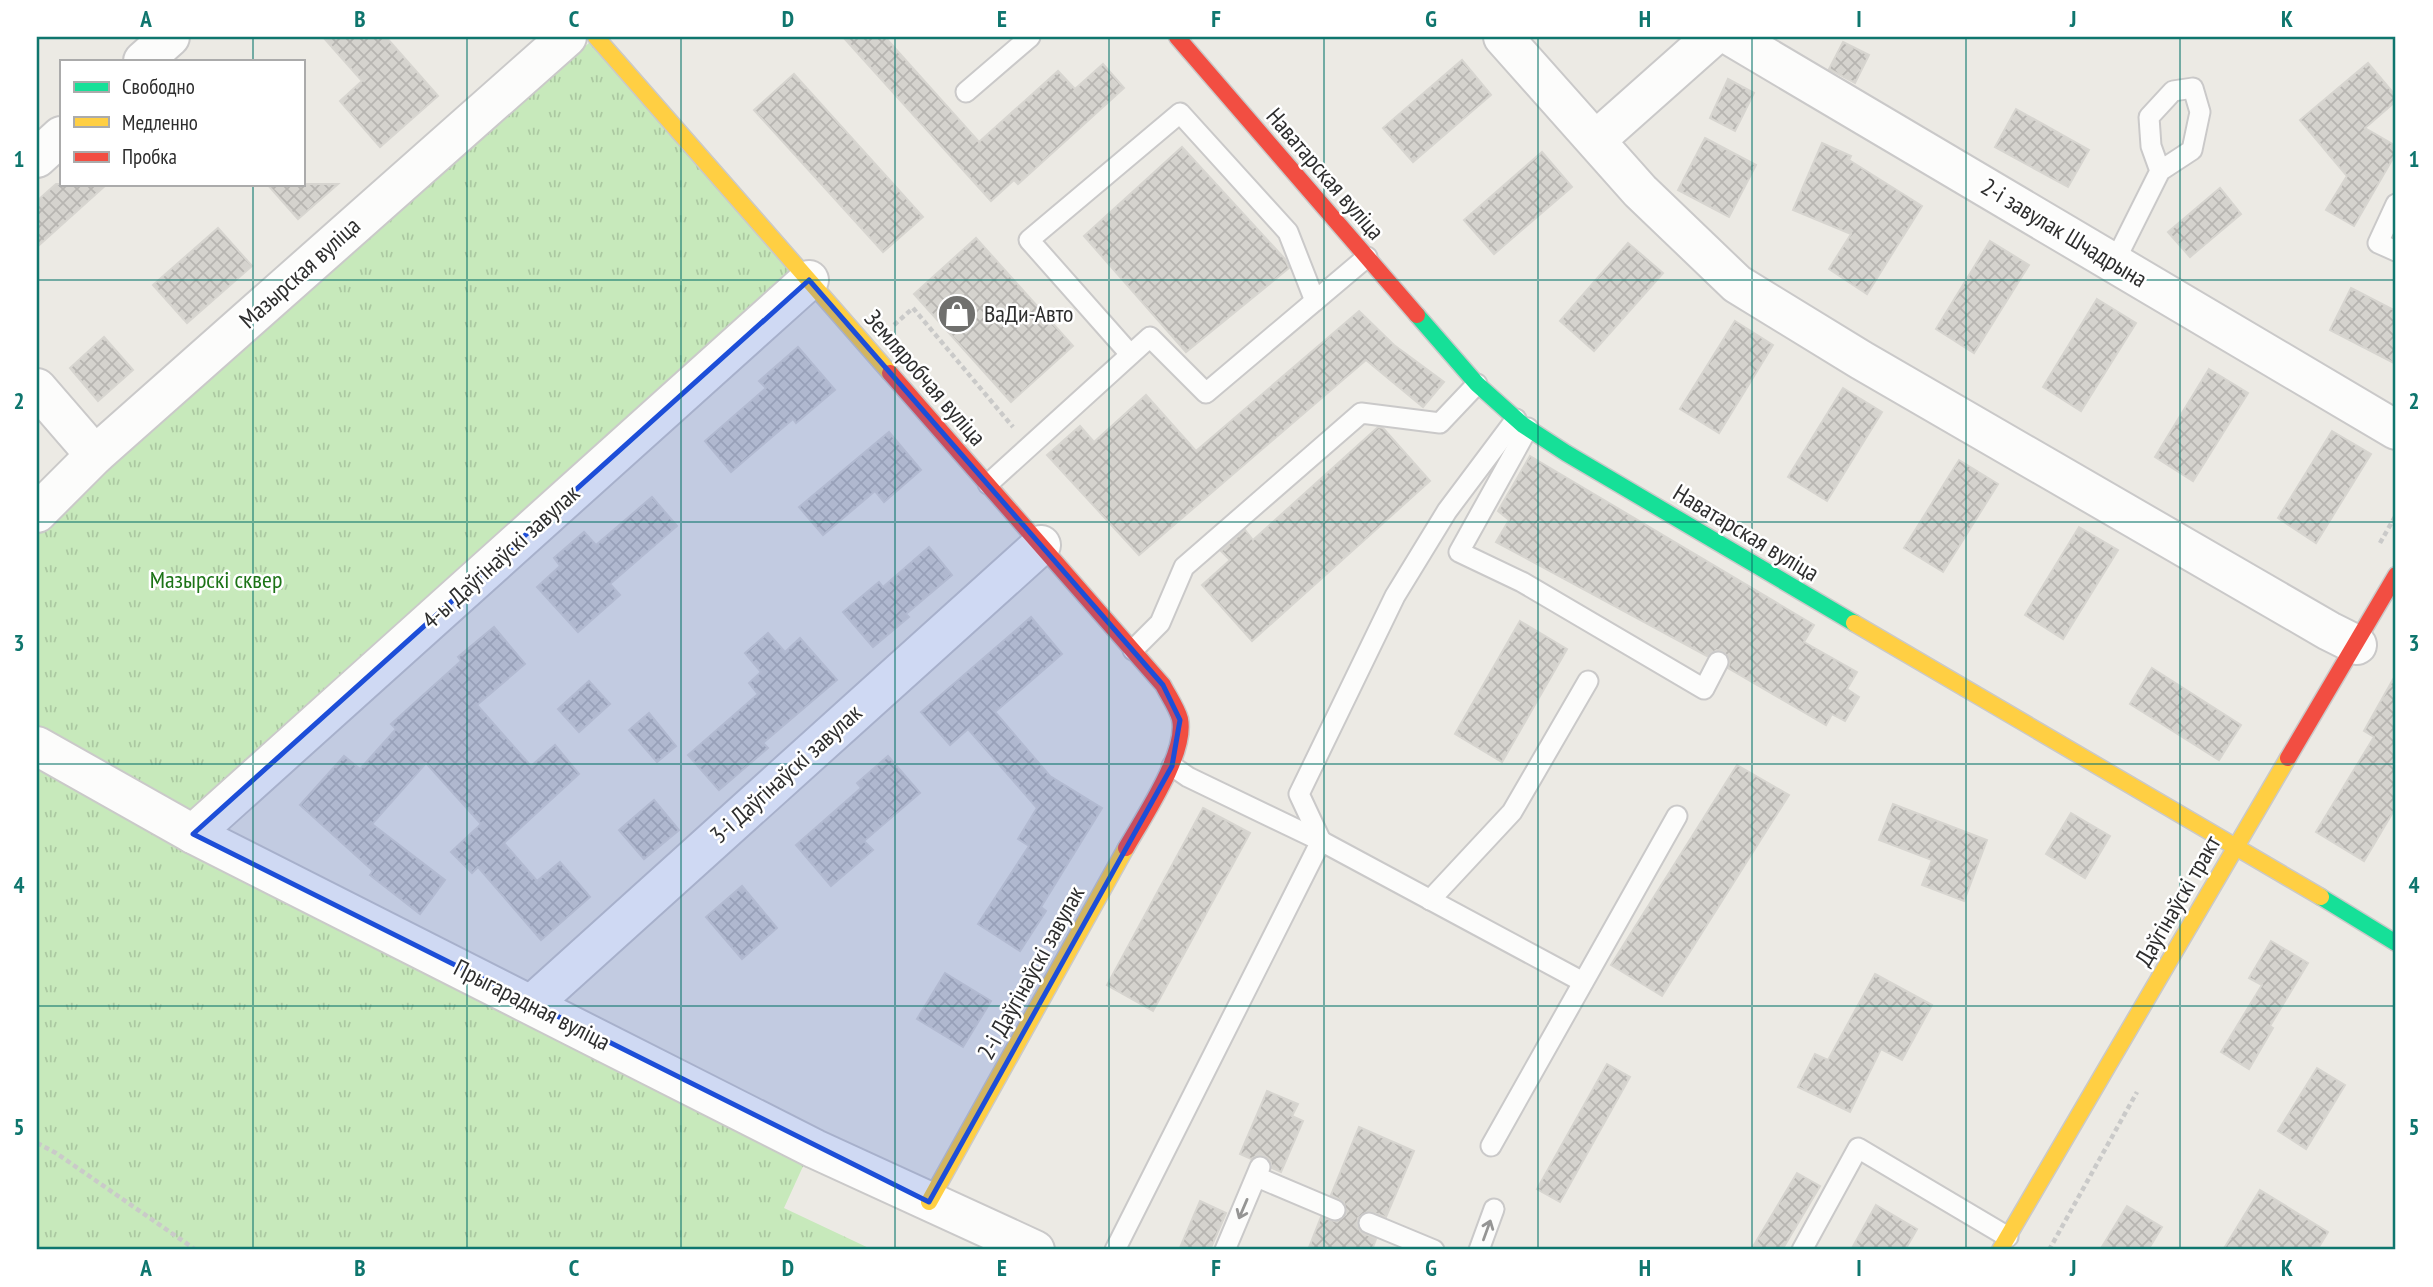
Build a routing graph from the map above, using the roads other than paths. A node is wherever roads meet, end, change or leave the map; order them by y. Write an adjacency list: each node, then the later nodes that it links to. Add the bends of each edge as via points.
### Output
1 (170, 37): 9 (street)
2 (567, 37): 26 (street, Мазырская вуліца)
3 (596, 37): 19 (street, Земляробчая вуліца)
4 (1030, 37): 10 (lane)
5 (1177, 37): 17 (street, Наватарская вуліца)
6 (1503, 37): 12 (street)
7 (1712, 37): 12 (street)
8 (1732, 37): 18 (street, 2-і завулак Шчадрына)
9 (144, 60)
10 (966, 92)
11 (60, 137): 13 (street)
12 (1596, 140): 31 (street, via 1640,191 1737,284)
13 (37, 158)
14 (2160, 171): 18 (lane)
15 (2396, 204): 16 (lane, via 2378,243)
16 (2396, 251)
17 (1367, 257): 20 (lane); 22 (street, Наватарская вуліца)
18 (2114, 262): 25 (street, 2-і завулак Шчадрына)
19 (809, 280): 27 (street, Земляробчая вуліца); 38 (street, 4-ы Даўгінаўскі завулак)
20 (1315, 301): 21 (lane, via 1206,393 1150,337); 21 (lane, via 1288,232 1181,113 1029,240)
21 (1130, 354): 27 (lane)
22 (1477, 384): 24 (street, Наватарская вуліца); 32 (lane, via 1440,423 1361,413 1184,567 1160,623)
23 (37, 388): 26 (street)
24 (1522, 423): 33 (lane, via 1460,552 1522,582 1704,689); 39 (lane, via 1447,511 1395,596 1299,794); 40 (street, Наватарская вуліца, via 1764,578)
25 (2396, 430)
26 (95, 455): 28 (street, Мазырская вуліца)
27 (988, 484): 29 (street, Земляробчая вуліца)
28 (37, 513)
29 (1041, 545): 32 (street, Земляробчая вуліца); 44 (street, 3-і Даўгінаўскі завулак)
30 (2393, 590): 31 (street, Даўгінаўскі тракт)
31 (2357, 645): 40 (street, Даўгінаўскі тракт)
32 (1133, 650): 36 (street, Земляробчая вуліца, via 1164,685 1180,720)
33 (1718, 662)
34 (1588, 681): 41 (lane, via 1512,812)
35 (37, 746): 38 (street, Прыгарадная вуліца)
36 (1172, 766): 39 (lane); 46 (street, 2-і Даўгінаўскі завулак)
37 (1677, 816): 43 (lane)
38 (193, 834): 44 (street, Прыгарадная вуліца)
39 (1321, 841): 41 (lane); 52 (lane)
40 (2236, 848): 42 (street, Наватарская вуліца); 50 (street, Даўгінаўскі тракт)
41 (1430, 900): 43 (lane)
42 (2396, 943)
43 (1583, 982): 45 (lane)
44 (532, 1004): 46 (street, Прыгарадная вуліца)
45 (1491, 1146)
46 (929, 1202): 51 (street, Прыгарадная вуліца)
47 (1494, 1209): 55 (lane, one-way to 47)
48 (1335, 1210): 53 (lane, one-way to 53, via 1259,1172)
49 (1369, 1223): 54 (lane)
50 (2004, 1244): 56 (lane, via 1858,1148)
51 (1035, 1250)
52 (1115, 1250)
53 (1226, 1250)
54 (1434, 1250)
55 (1479, 1250)
56 (1802, 1250)

